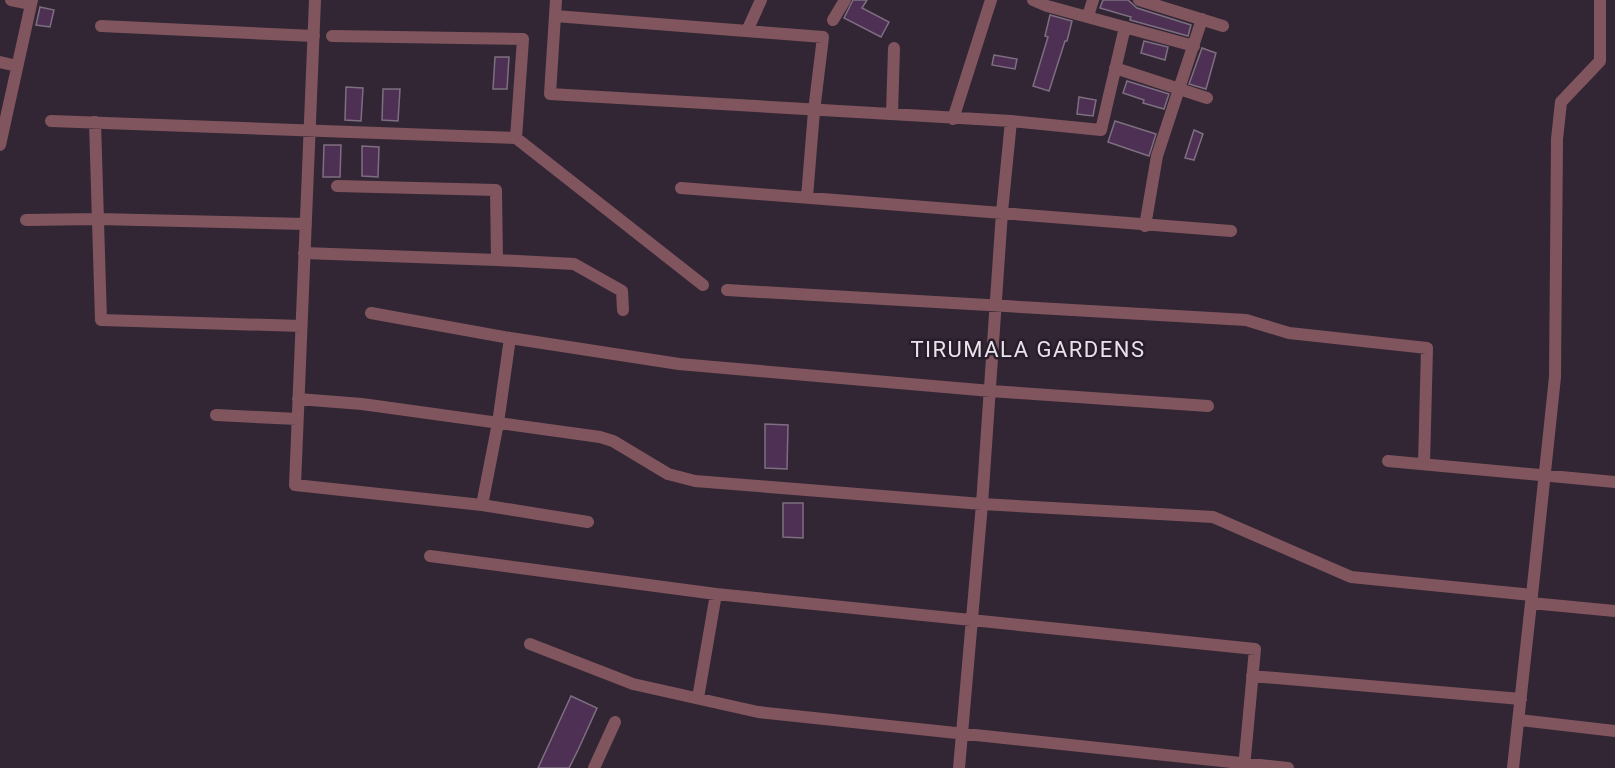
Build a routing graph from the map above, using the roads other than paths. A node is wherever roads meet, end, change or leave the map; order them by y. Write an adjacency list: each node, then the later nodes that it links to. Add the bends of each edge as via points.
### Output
1 (11, 0): 11 (street)
2 (315, 0): 21 (street)
3 (556, 0): 13 (street)
4 (761, 0): 20 (street)
5 (845, 0): 16 (street)
6 (991, 0): 32 (street)
7 (1033, 0): 12 (street)
8 (1093, 0): 14 (street)
9 (1139, 0): 15 (street)
10 (1600, 0): 66 (street, via 1600,61 1561,102 1557,140 1555,377)
11 (31, 2): 26 (street)
12 (1047, 3): 14 (street)
13 (555, 16): 20 (street); 30 (street, via 550,94)
14 (1088, 16): 19 (street)
15 (1202, 19): 18 (street); 23 (street)
16 (833, 20)
17 (101, 26): 21 (street)
18 (1223, 26)
19 (1125, 27): 23 (street); 27 (street)
20 (747, 31): 30 (street, via 823,37)
21 (314, 36): 37 (street)
22 (332, 36): 38 (street, via 523,39)
23 (1194, 46): 28 (street)
24 (894, 48): 31 (street)
25 (0, 62): 26 (street)
26 (17, 66): 35 (street)
27 (1115, 68): 28 (street); 34 (street, via 1101,130)
28 (1180, 90): 29 (street); 47 (street, via 1157,156)
29 (1208, 98)
30 (814, 111): 31 (street); 42 (street)
31 (892, 114): 32 (street)
32 (953, 119): 34 (street)
33 (51, 121): 36 (street)
34 (1011, 121): 43 (street)
35 (3, 122): 39 (street)
36 (95, 122): 37 (street); 44 (street)
37 (310, 129): 38 (street); 46 (street)
38 (516, 138): 51 (street)
39 (0, 145)
40 (337, 186): 50 (street, via 496,190)
41 (681, 188): 42 (street)
42 (807, 197): 43 (street)
43 (1002, 212): 47 (street); 53 (street)
44 (98, 219): 45 (street); 46 (street); 56 (street, via 101,320)
45 (26, 220)
46 (306, 224): 49 (street)
47 (1145, 226): 48 (street)
48 (1231, 231)
49 (304, 253): 50 (street); 56 (street)
50 (497, 260): 54 (street, via 574,264 622,291)
51 (703, 285)
52 (727, 290): 53 (street)
53 (996, 305): 58 (street); 65 (street, via 1246,320 1289,333 1426,348)
54 (623, 310)
55 (371, 313): 57 (street)
56 (301, 326): 59 (street)
57 (510, 338): 58 (street, via 679,364); 63 (street)
58 (991, 391): 60 (street); 68 (street)
59 (298, 399): 62 (street); 63 (street)
60 (1208, 406)
61 (216, 415): 62 (street)
62 (297, 419): 69 (street, via 295,485)
63 (498, 423): 68 (street, via 600,437 668,474 695,481); 69 (street)
64 (1388, 461): 65 (street)
65 (1424, 464): 66 (street)
66 (1544, 476): 67 (street); 73 (street)
67 (1615, 482)
68 (982, 504): 73 (street, via 1213,518 1351,577); 75 (street)
69 (482, 505): 70 (street)
70 (588, 522)
71 (430, 556): 72 (street)
72 (716, 594): 75 (street); 78 (street)
73 (1531, 599): 74 (street); 79 (street)
74 (1615, 611)
75 (972, 619): 77 (street, via 1255,649); 83 (street)
76 (530, 644): 78 (street, via 633,684)
77 (1252, 676): 79 (street); 84 (street)
78 (698, 698): 83 (street, via 758,712)
79 (1521, 699): 80 (street)
80 (1519, 720): 82 (street); 88 (street)
81 (615, 722): 85 (street)
82 (1615, 731)
83 (962, 734): 84 (street); 86 (street)
84 (1244, 766): 87 (street)
85 (594, 768)
86 (959, 768)
87 (1288, 768)
88 (1513, 768)

